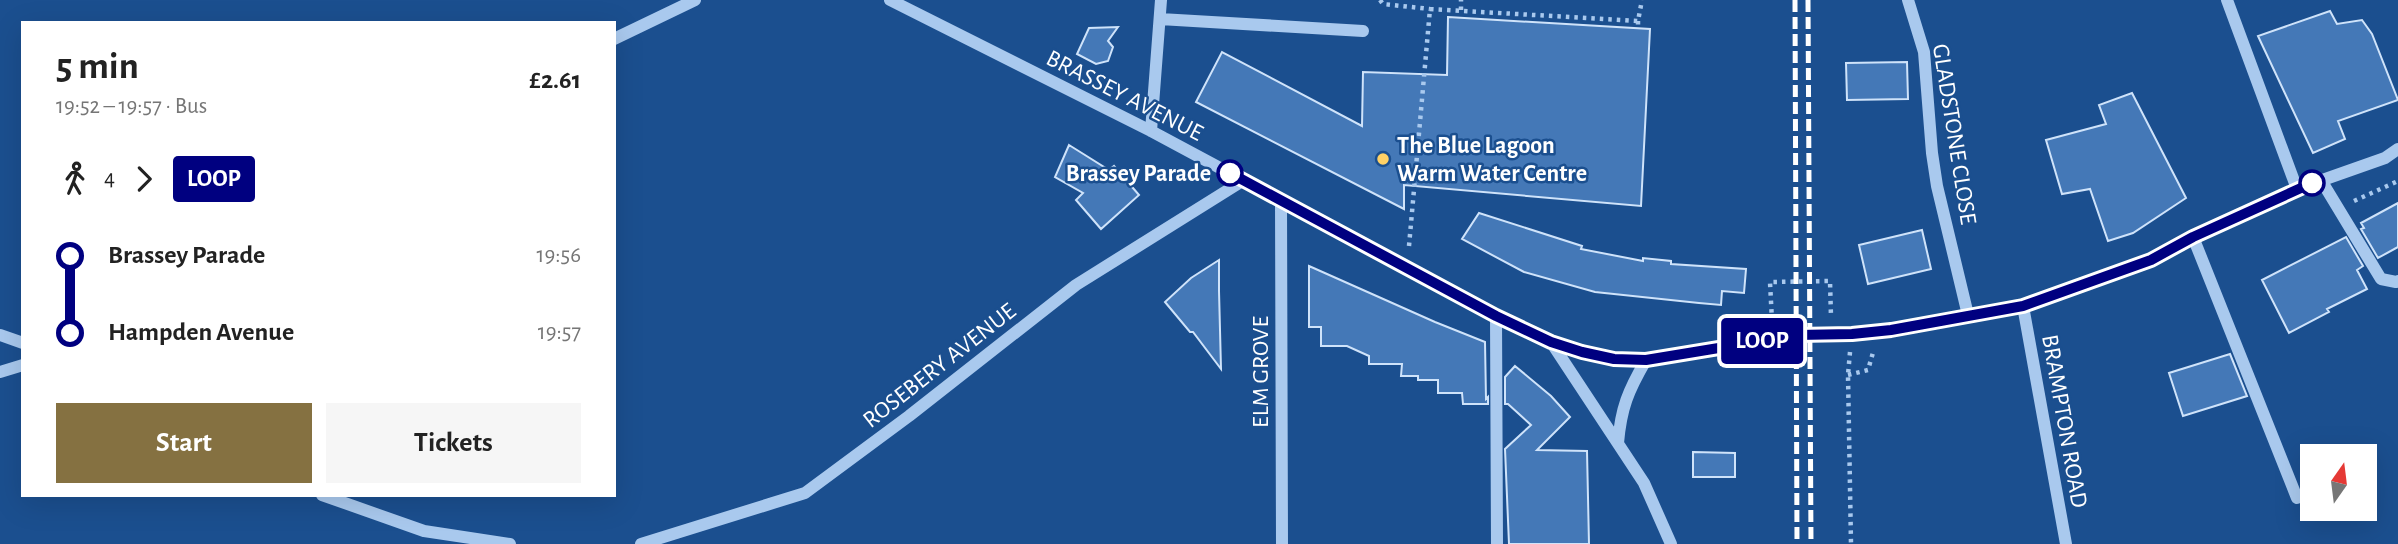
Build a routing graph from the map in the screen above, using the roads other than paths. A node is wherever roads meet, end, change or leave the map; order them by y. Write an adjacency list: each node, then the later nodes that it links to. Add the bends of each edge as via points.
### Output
1 (695, 0): 8 (street)
2 (890, 0): 9 (street, BRASSEY AVENUE)
3 (1161, 0): 6 (street)
4 (1908, 0): 19 (street, GLADSTONE CLOSE, via 1924,52 1937,186)
5 (2227, 0): 14 (street)
6 (1160, 19): 7 (street); 9 (street)
7 (1363, 31)
8 (616, 38)
9 (1151, 131): 12 (street, BRASSEY AVENUE)
10 (2398, 149): 11 (street, BRASSEY AVENUE)
11 (2392, 158): 13 (street, BRASSEY AVENUE)
12 (1244, 180): 15 (street, BRASSEY AVENUE); 31 (street, ROSEBERY AVENUE, via 1076,285 805,493)
13 (2322, 180): 14 (street, BRASSEY AVENUE); 17 (street, via 2381,279)
14 (2297, 189): 16 (street, BRASSEY AVENUE)
15 (1281, 200): 20 (street, BRASSEY AVENUE); 32 (street, ELM GROVE)
16 (2193, 237): 18 (street, BRASSEY AVENUE, via 2151,260); 29 (street)
17 (2398, 281)
18 (2023, 306): 19 (street, BRASSEY AVENUE); 35 (street, BRAMPTON ROAD)
19 (1968, 315): 24 (street, BRASSEY AVENUE, via 1891,330 1772,339)
20 (1496, 316): 23 (street, BRASSEY AVENUE); 33 (street)
21 (0, 335): 22 (street)
22 (21, 342)
23 (1551, 342): 24 (street, BRASSEY AVENUE, via 1614,359); 27 (street)
24 (1646, 360): 27 (street, via 1621,415)
25 (21, 366): 26 (street)
26 (0, 372)
27 (1618, 443): 34 (street, via 1644,483)
28 (328, 497): 30 (street, via 424,531)
29 (2297, 498)
30 (510, 544)
31 (641, 544)
32 (1282, 544)
33 (1497, 544)
34 (1671, 544)
35 (2066, 544)

